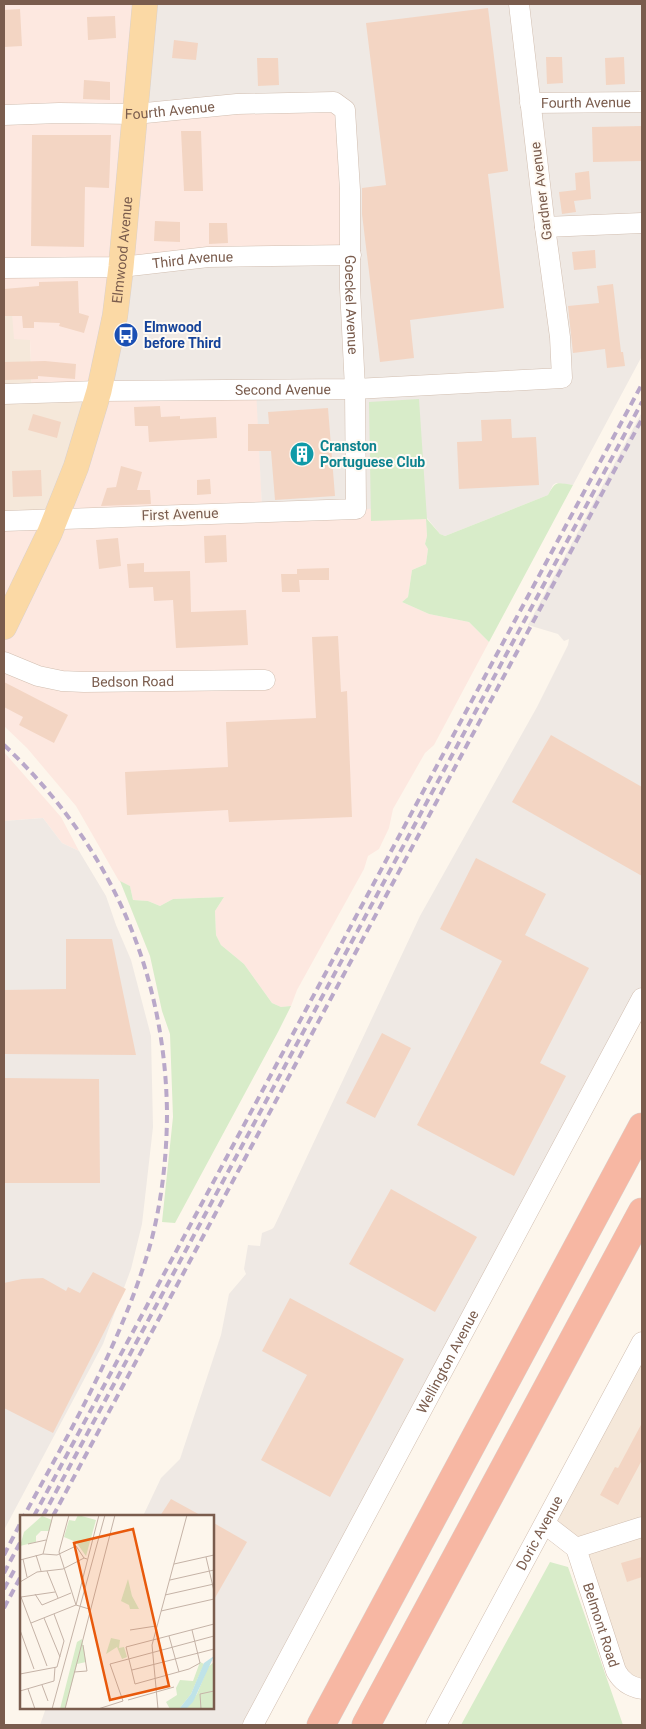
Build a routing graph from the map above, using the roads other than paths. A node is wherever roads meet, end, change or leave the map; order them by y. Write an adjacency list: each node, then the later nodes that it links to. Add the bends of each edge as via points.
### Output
1 (145, 4): 6 (main road, Elmwood Avenue)
2 (519, 4): 4 (street, Gardner Avenue)
3 (641, 102): 4 (street, Fourth Avenue)
4 (530, 103): 9 (street, Gardner Avenue)
5 (336, 104): 6 (street, Fourth Avenue, via 237,104); 10 (street, Goeckel Avenue, via 345,110 347,127)
6 (135, 114): 7 (street, Fourth Avenue); 11 (main road, Elmwood Avenue)
7 (4, 115)
8 (642, 223): 9 (street)
9 (545, 227): 13 (street, Gardner Avenue, via 560,337)
10 (351, 255): 11 (street, Third Avenue, via 208,257); 14 (street, Goeckel Avenue)
11 (121, 267): 12 (street, Third Avenue); 15 (main road, Elmwood Avenue, via 115,316)
12 (4, 268)
13 (562, 378): 14 (street, Second Avenue)
14 (354, 389): 15 (street, Second Avenue); 17 (street, Goeckel Avenue)
15 (99, 391): 16 (street, Second Avenue); 18 (main road, Elmwood Avenue, via 76,467)
16 (4, 394)
17 (356, 509): 18 (street, First Avenue)
18 (55, 519): 19 (street, First Avenue); 20 (main road, Elmwood Avenue)
19 (4, 521)
20 (4, 627)
21 (4, 662): 22 (street, Bedson Road, via 38,676 62,681)
22 (265, 680)
23 (642, 1000): 31 (street, Wellington Avenue)
24 (642, 1127): 32 (highway)
25 (642, 1212): 33 (highway)
26 (642, 1342): 27 (street, Doric Avenue)
27 (545, 1524): 29 (street); 34 (street, Doric Avenue)
28 (642, 1527): 29 (street)
29 (576, 1548): 30 (street, Belmont Road, via 616,1671 627,1684)
30 (642, 1689)
31 (253, 1725)
32 (321, 1725)
33 (366, 1725)
34 (436, 1725)

